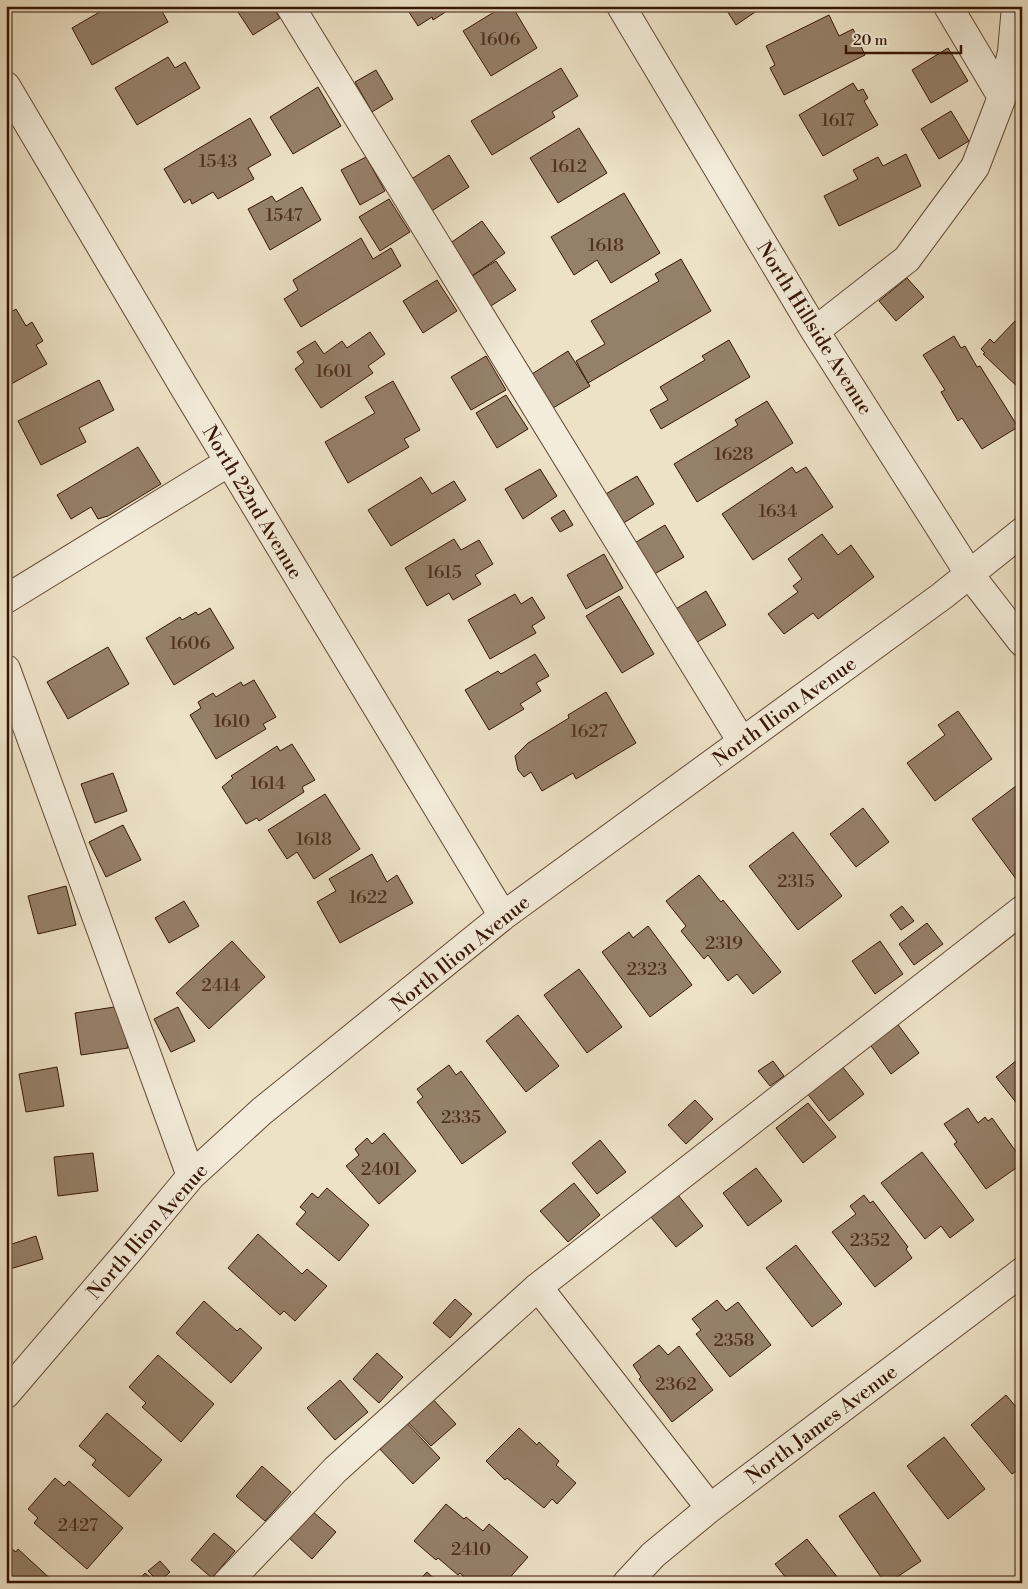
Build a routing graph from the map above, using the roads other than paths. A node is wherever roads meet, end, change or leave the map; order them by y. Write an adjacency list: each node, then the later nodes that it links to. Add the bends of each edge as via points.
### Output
1 (621, 6): 7 (street, North Hillside Avenue)
2 (948, 6): 6 (street)
3 (1016, 6): 6 (street, via 1012,52)
4 (296, 8): 14 (street)
5 (6, 86): 8 (street, North 22nd Avenue)
6 (1002, 97): 7 (street, via 975,167 907,259)
7 (815, 331): 10 (street, North Hillside Avenue)
8 (229, 462): 11 (street); 16 (street, North 22nd Avenue)
9 (1022, 532): 10 (street, North Ilion Avenue)
10 (970, 575): 12 (street, North Hillside Avenue); 14 (street, North Ilion Avenue)
11 (6, 599)
12 (1022, 642)
13 (6, 669): 17 (street)
14 (742, 742): 16 (street, North Ilion Avenue)
15 (1022, 910): 19 (street)
16 (503, 916): 17 (street, North Ilion Avenue, via 262,1111)
17 (191, 1176): 20 (street, North Ilion Avenue)
18 (1022, 1272): 21 (street, North James Avenue)
19 (538, 1287): 21 (street); 22 (street, via 335,1470)
20 (6, 1394)
21 (710, 1508): 23 (street, North James Avenue, via 653,1555)
22 (227, 1583)
23 (627, 1583)

